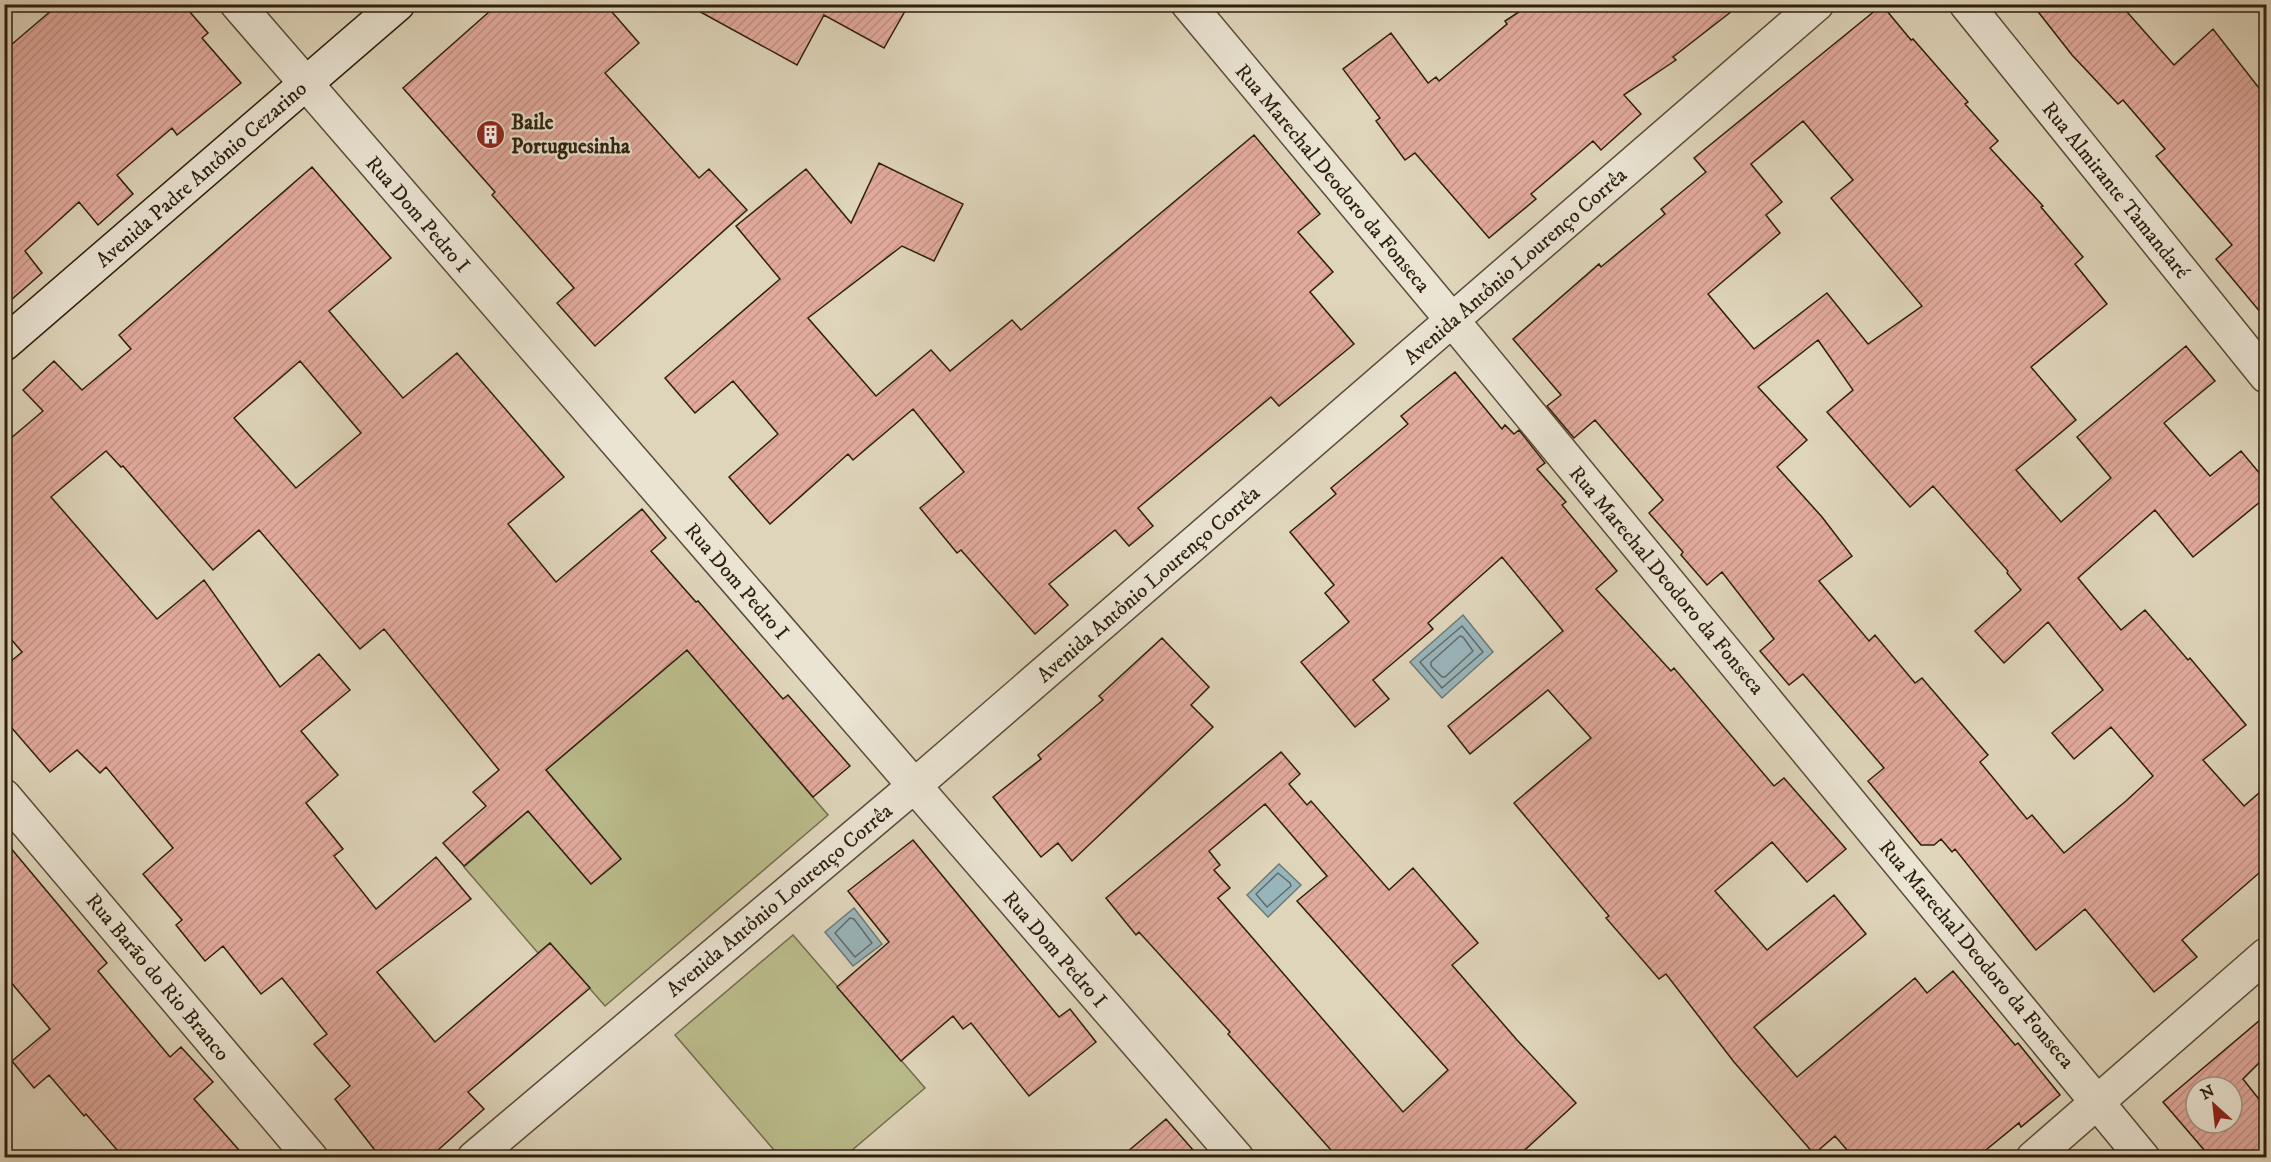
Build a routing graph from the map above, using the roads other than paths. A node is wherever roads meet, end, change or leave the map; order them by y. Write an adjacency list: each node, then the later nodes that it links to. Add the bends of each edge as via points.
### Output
1 (237, 4): 6 (street, Rua Dom Pedro I)
2 (398, 4): 6 (street, Avenida Padre Antônio Cezarino)
3 (1188, 4): 7 (street, Rua Marechal Deodoro da Fonseca)
4 (1817, 4): 7 (street, Avenida Antônio Lourenço Corrêa)
5 (1966, 4): 9 (street, Rua Almirante Tamandaré)
6 (305, 83): 8 (street, Avenida Padre Antônio Cezarino); 10 (street, Rua Dom Pedro I)
7 (1452, 320): 10 (street, Avenida Antônio Lourenço Corrêa); 13 (street, Rua Marechal Deodoro da Fonseca)
8 (4, 344)
9 (2266, 376)
10 (914, 786): 15 (street, Avenida Antônio Lourenço Corrêa); 16 (street, Rua Dom Pedro I)
11 (4, 796): 14 (street, Rua Barão do Rio Branco)
12 (2266, 955): 13 (street)
13 (2098, 1101): 17 (street); 18 (street, Rua Marechal Deodoro da Fonseca)
14 (311, 1158)
15 (474, 1158)
16 (1237, 1158)
17 (2033, 1158)
18 (2144, 1158)

